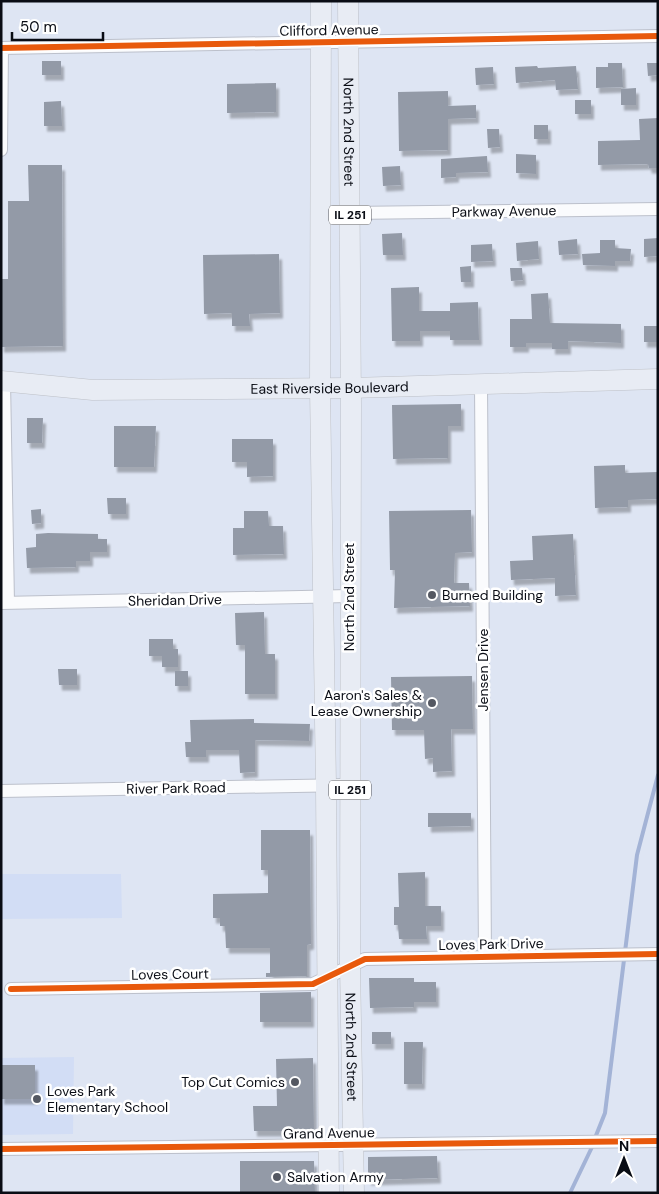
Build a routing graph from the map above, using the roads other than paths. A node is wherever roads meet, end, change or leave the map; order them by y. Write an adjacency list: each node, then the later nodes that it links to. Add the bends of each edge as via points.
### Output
1 (321, 1): 5 (main road, North 2nd Street / IL 251)
2 (348, 1): 4 (main road, North 2nd Street / IL 251)
3 (658, 36): 4 (street, Clifford Avenue)
4 (349, 42): 5 (street, Clifford Avenue); 8 (main road, North 2nd Street / IL 251)
5 (322, 43): 6 (street, Clifford Avenue); 9 (main road, North 2nd Street / IL 251)
6 (2, 48): 7 (street)
7 (1, 150)
8 (350, 159): 9 (main road); 11 (main road, North 2nd Street / IL 251)
9 (321, 160): 15 (main road, North 2nd Street / IL 251)
10 (658, 209): 11 (street, Parkway Avenue)
11 (350, 213): 16 (main road, North 2nd Street / IL 251)
12 (658, 379): 14 (main road, East Riverside Boulevard)
13 (3, 381): 15 (main road, East Riverside Boulevard, via 93,390); 19 (street)
14 (481, 384): 16 (main road, East Riverside Boulevard); 24 (street, Jensen Drive)
15 (320, 388): 16 (main road, East Riverside Boulevard); 18 (main road, North 2nd Street / IL 251)
16 (351, 388): 17 (main road, North 2nd Street / IL 251)
17 (349, 596): 18 (street, Sheridan Drive); 20 (main road, North 2nd Street / IL 251)
18 (323, 597): 19 (street, Sheridan Drive); 21 (main road, North 2nd Street / IL 251)
19 (5, 603)
20 (350, 785): 21 (street, River Park Road); 25 (main road, North 2nd Street / IL 251)
21 (326, 786): 22 (street, River Park Road); 26 (main road, North 2nd Street / IL 251)
22 (1, 791)
23 (658, 954): 24 (street, Loves Park Drive)
24 (485, 957): 25 (street, Loves Park Drive, via 364,960)
25 (350, 965): 26 (street, Loves Park Drive); 29 (main road, North 2nd Street / IL 251)
26 (328, 975): 27 (street, Loves Court, via 313,984); 30 (main road, North 2nd Street / IL 251)
27 (11, 989)
28 (658, 1140): 29 (street, Grand Avenue)
29 (353, 1145): 30 (street, Grand Avenue); 33 (main road, North 2nd Street / IL 251)
30 (328, 1146): 31 (street, Grand Avenue); 32 (main road, North 2nd Street / IL 251)
31 (1, 1149)
32 (329, 1193)
33 (354, 1193)

